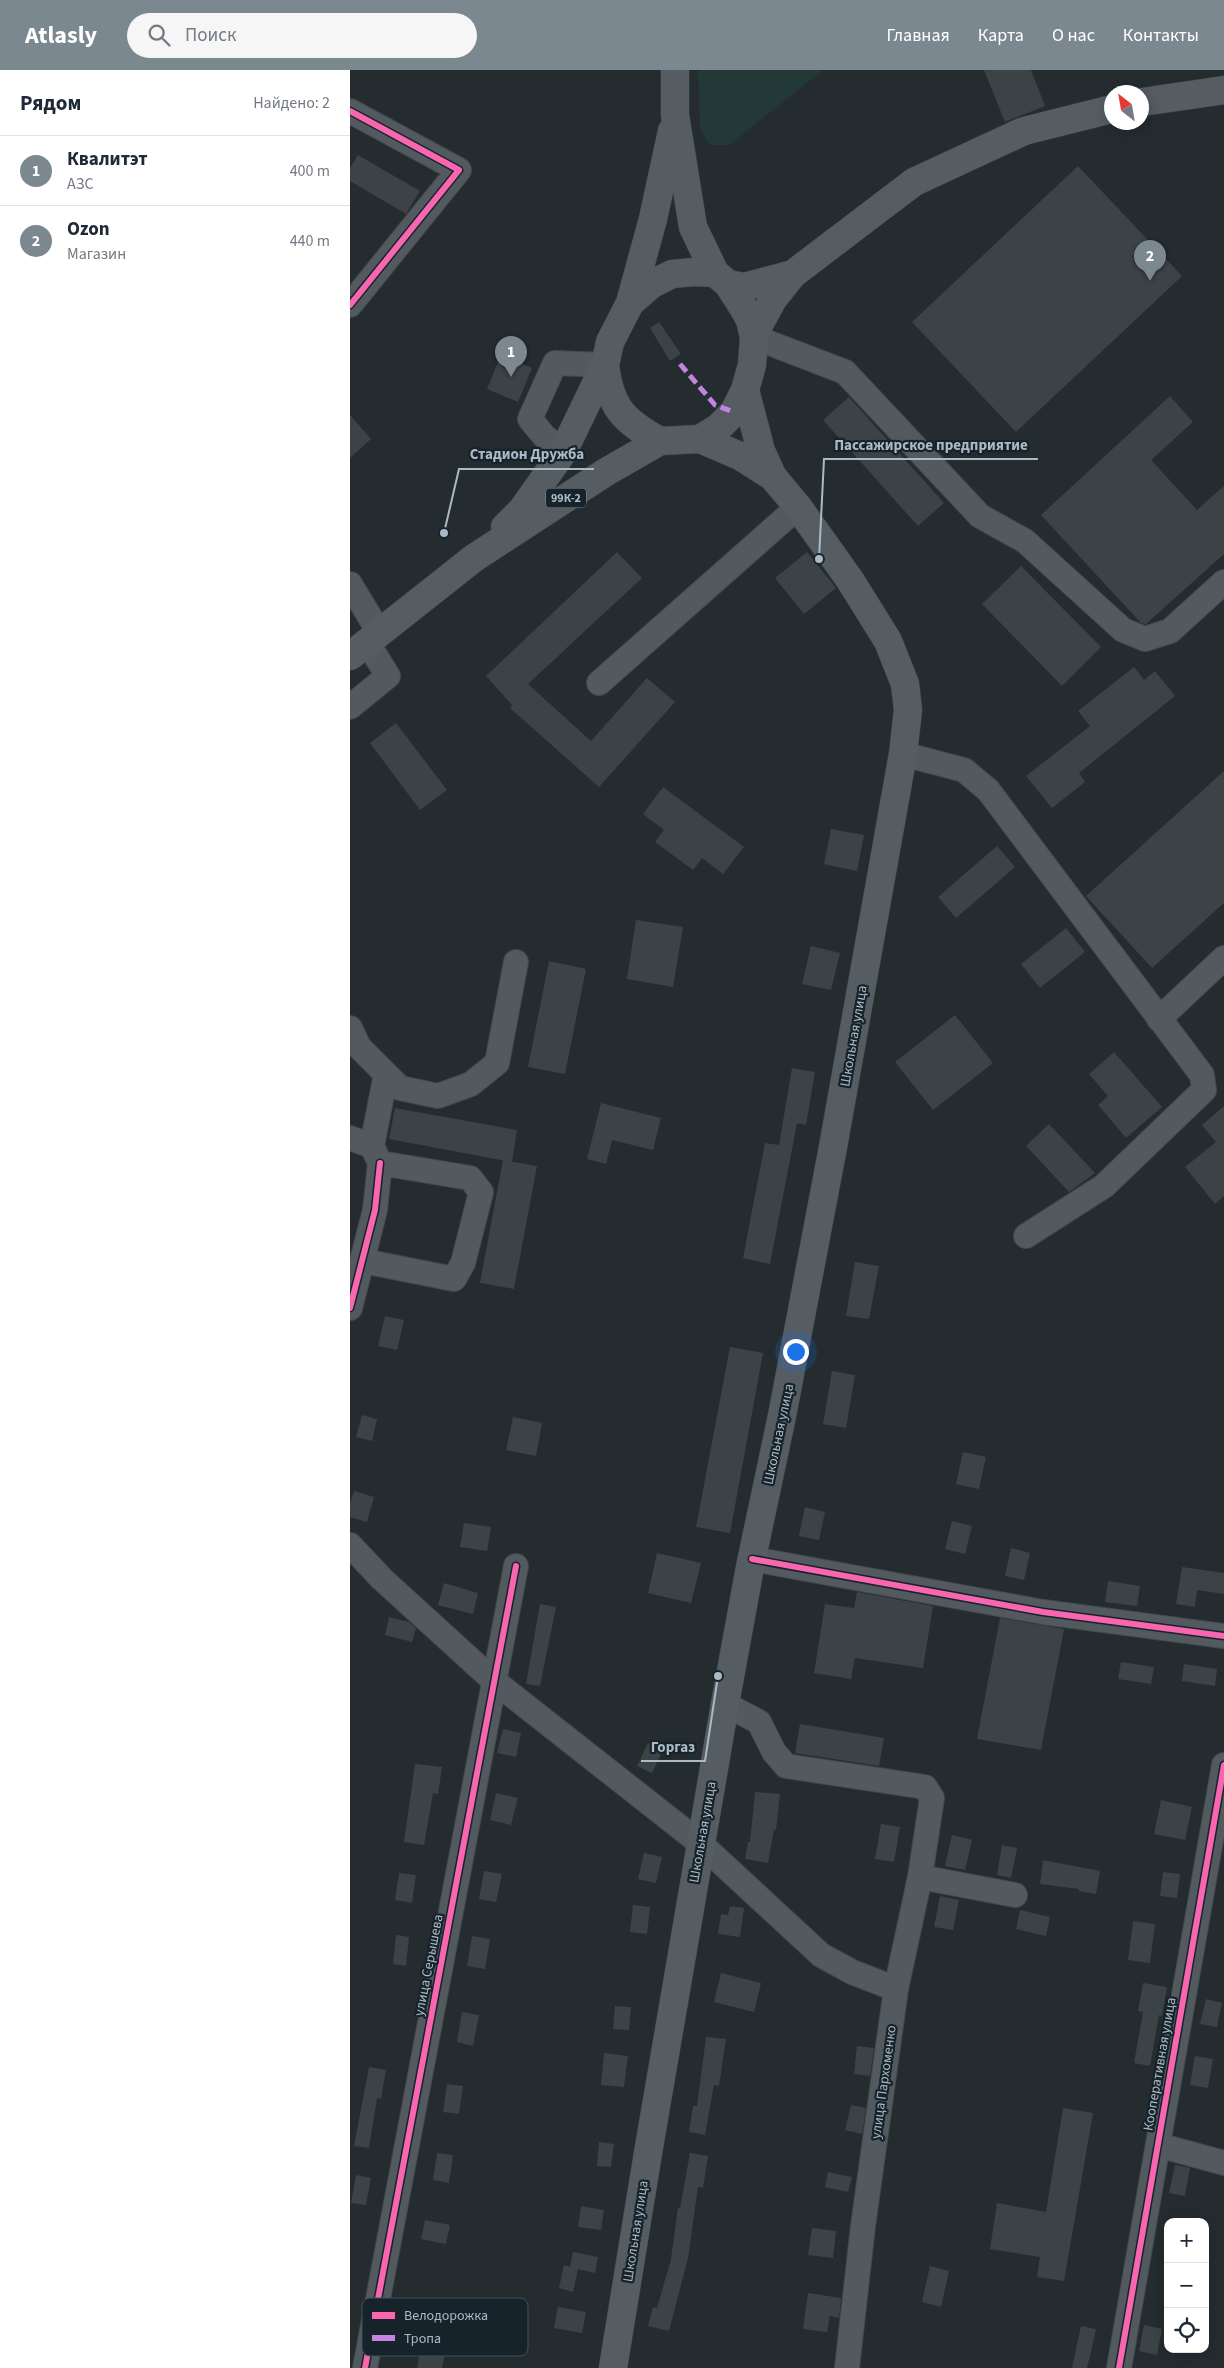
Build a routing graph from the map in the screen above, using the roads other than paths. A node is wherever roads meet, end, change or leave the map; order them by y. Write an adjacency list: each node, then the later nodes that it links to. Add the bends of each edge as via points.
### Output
1 (675, 70): 6 (main road, 99К-2)
2 (1224, 90): 3 (main road)
3 (1149, 101)
4 (350, 111): 10 (street, via 459,170)
5 (1104, 111): 7 (main road, via 1024,132 914,182)
6 (675, 115): 8 (main road, 99К-2, via 693,227); 9 (main road, 99К-2, via 653,219)
7 (793, 274): 8 (main road, via 744,288); 11 (main road, via 773,300)
8 (722, 279): 9 (main road, 99К-2, via 694,272 672,274 652,284); 11 (main road, 99К-2, via 750,320)
9 (630, 303): 12 (main road, 99К-2, via 610,342)
10 (350, 305)
11 (754, 337): 13 (main road, 99К-2, via 752,365); 20 (street, via 846,372 980,516 1025,540 1123,630 1145,639 1170,631)
12 (605, 365): 15 (main road, 99К-2, via 614,404 637,429); 16 (main road, 99К-2); 16 (street, via 555,363 530,419)
13 (745, 390): 14 (main road, 99К-2, via 734,412 719,428); 17 (main road, via 761,451)
14 (700, 439): 15 (main road, 99К-2); 17 (main road, via 740,456)
15 (660, 441): 19 (main road, 99К-2, via 606,472)
16 (563, 452): 19 (main road, 99К-2, via 522,510)
17 (773, 477): 18 (main road, Школьная улица)
18 (798, 507): 23 (street); 25 (main road, Школьная улица, via 888,641 905,684 908,710)
19 (474, 558): 22 (main road, 99К-2)
20 (1224, 582)
21 (350, 584): 22 (street)
22 (365, 643): 24 (street, via 388,676)
23 (599, 683)
24 (350, 707)
25 (903, 754): 28 (street, via 964,770 988,790); 36 (main road, Школьная улица, via 834,1146)
26 (1224, 958): 28 (street)
27 (516, 962): 30 (street, via 497,1063 471,1084 438,1096 400,1088)
28 (1159, 1019): 32 (street, via 1202,1075 1204,1090 1104,1186)
29 (350, 1028): 30 (street, via 359,1047)
30 (386, 1074): 31 (street)
31 (367, 1149): 33 (street, via 375,1210); 33 (street, via 470,1178 481,1192 463,1262 454,1279)
32 (1026, 1236)
33 (363, 1261): 34 (street)
34 (350, 1308)
35 (350, 1544): 39 (street, via 382,1578)
36 (752, 1559): 38 (street, via 1044,1612); 40 (main road, Школьная улица)
37 (516, 1566): 39 (street, улица Серышева)
38 (1224, 1636)
39 (494, 1681): 42 (street); 48 (street, улица Серышева)
40 (725, 1704): 42 (main road, Школьная улица); 43 (street, улица Пархоменко, via 759,1722 774,1752 786,1766 925,1787 932,1798)
41 (1224, 1765): 46 (street, Кооперативная улица)
42 (700, 1843): 45 (street, via 821,1955 852,1972); 49 (main road, Школьная улица)
43 (920, 1877): 44 (street); 45 (street, улица Пархоменко)
44 (1015, 1895)
45 (896, 1989): 50 (street, улица Пархоменко)
46 (1158, 2145): 47 (street); 51 (street, Кооперативная улица)
47 (1224, 2163)
48 (378, 2298)
49 (613, 2368)
50 (847, 2368)
51 (1119, 2368)

